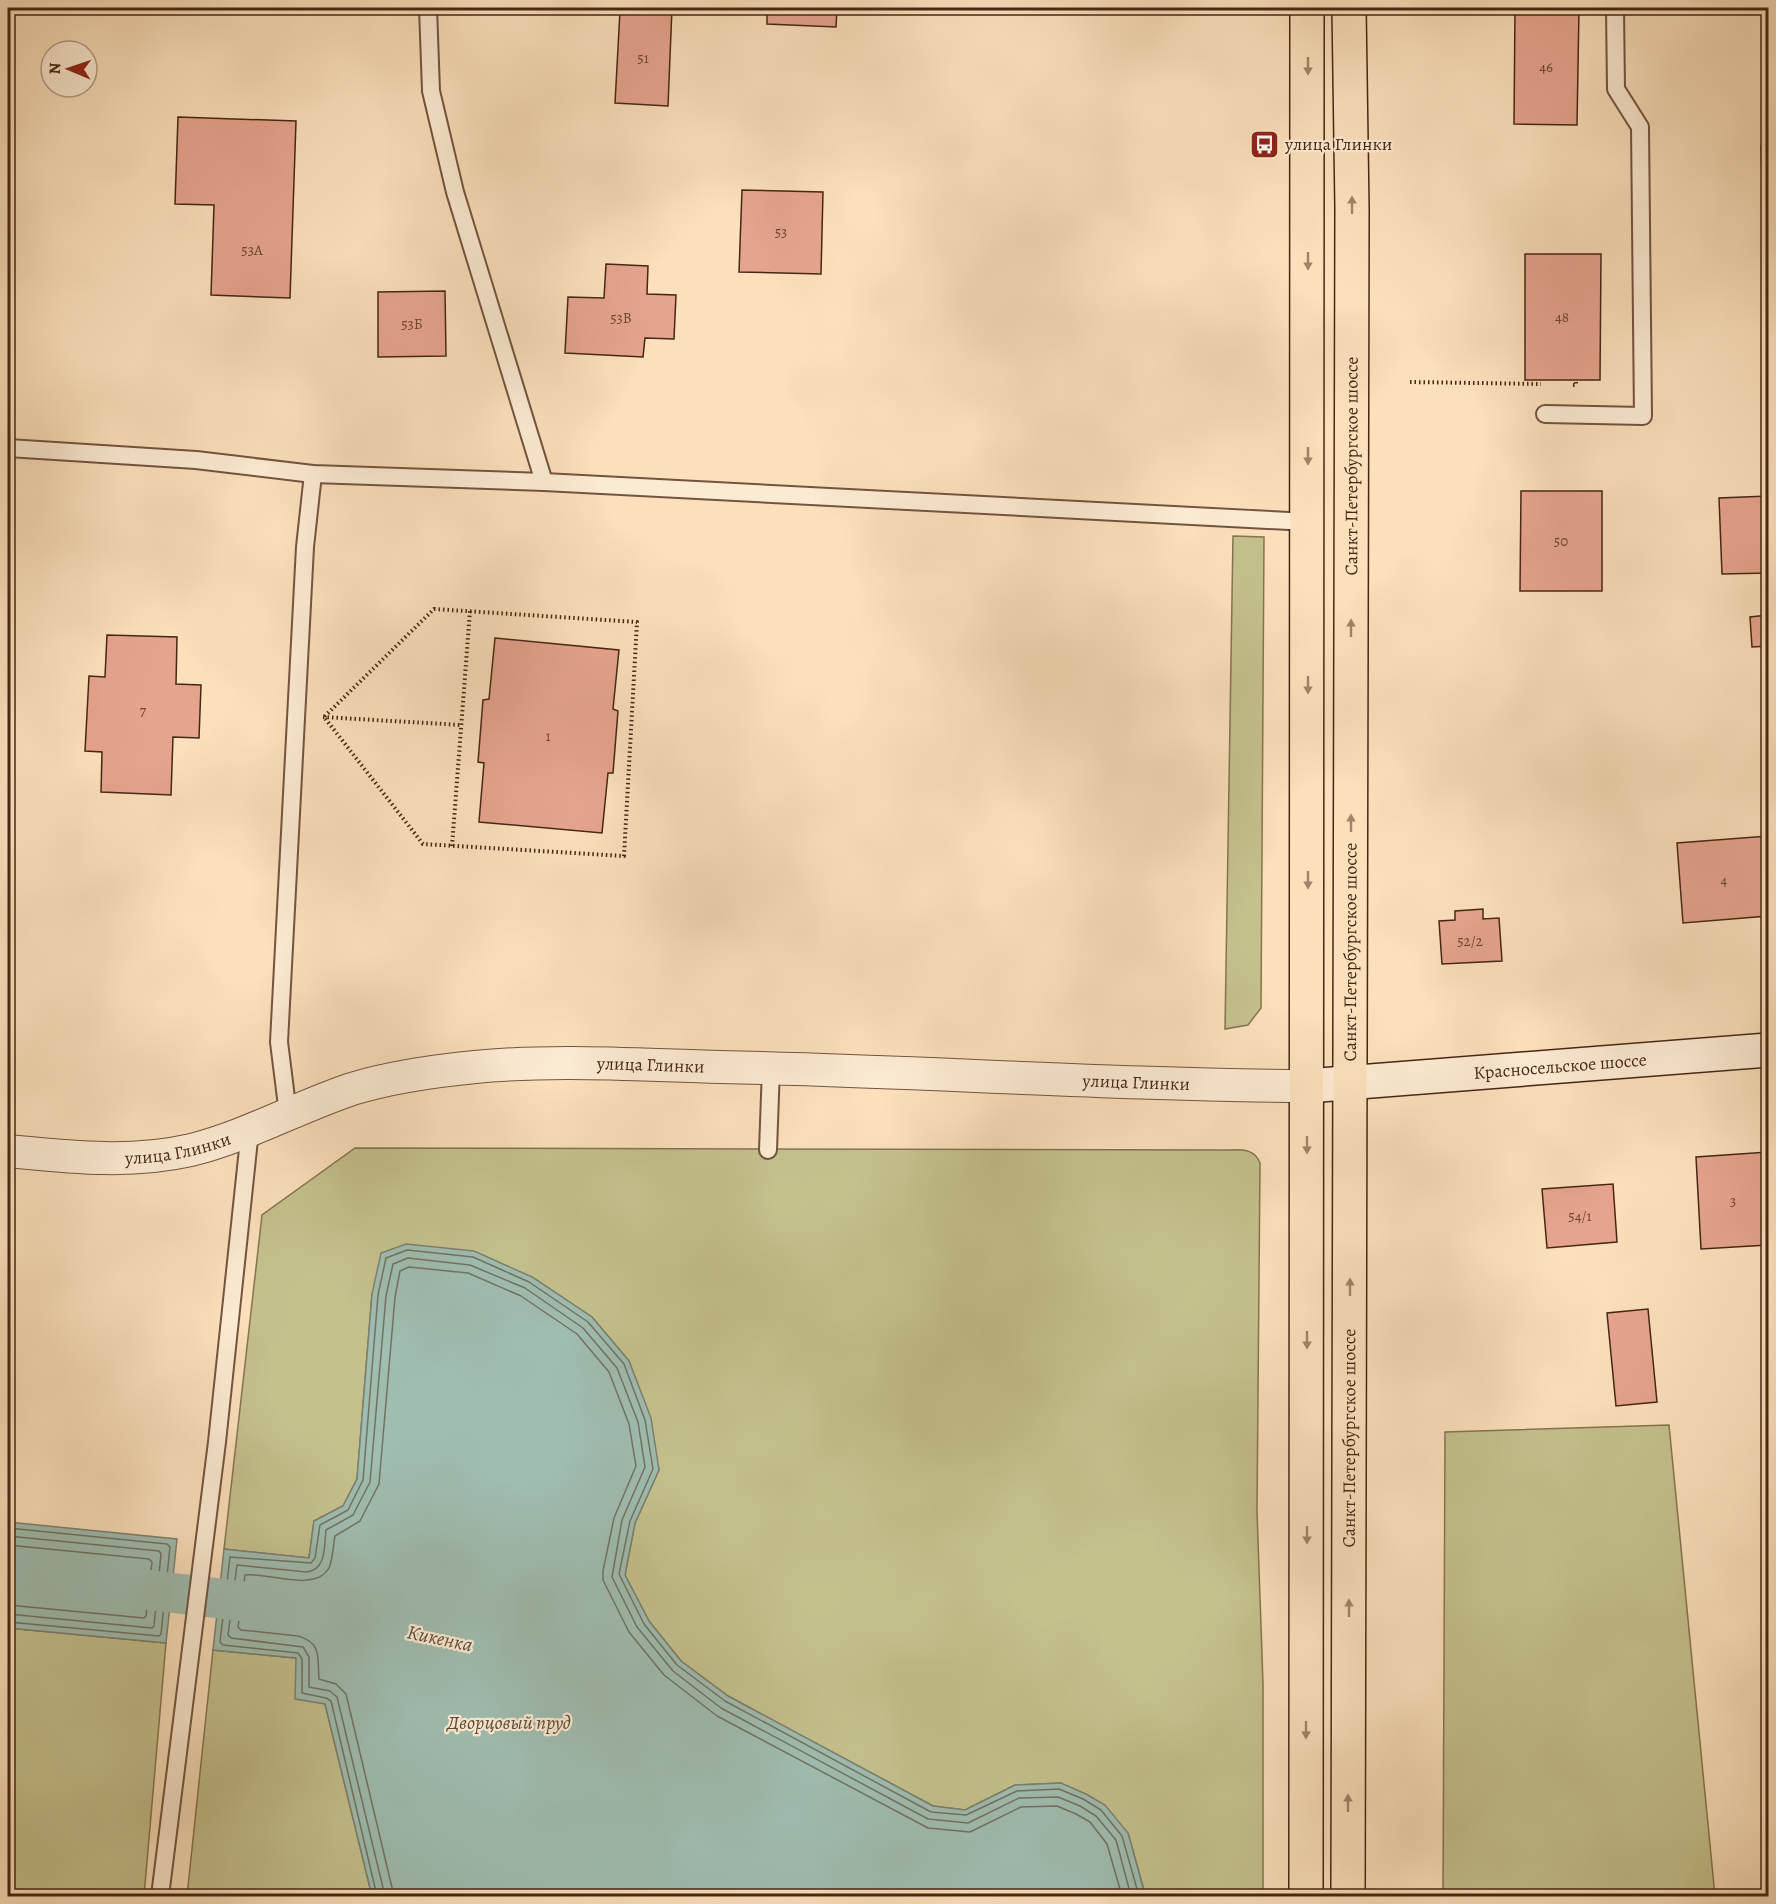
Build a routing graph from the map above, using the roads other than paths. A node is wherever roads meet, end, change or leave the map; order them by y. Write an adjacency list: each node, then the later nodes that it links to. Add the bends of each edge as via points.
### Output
1 (428, 8): 8 (lane, via 431,91 443,145)
2 (1307, 8): 9 (main road, one-way to 9)
3 (1349, 8): 12 (main road, Санкт-Петербургское шоссе, one-way to 3)
4 (1615, 8): 5 (lane, via 1616,89 1640,127 1643,416)
5 (1545, 414)
6 (8, 448): 7 (lane, via 196,460)
7 (313, 474): 8 (lane); 14 (lane, via 305,547 279,1042)
8 (544, 482): 9 (lane)
9 (1308, 522): 13 (main road, one-way to 13)
10 (1768, 1050): 12 (main road, Красносельское шоссе)
11 (771, 1068): 13 (street, улица Глинки); 14 (street, улица Глинки, via 543,1063 476,1067 410,1075 353,1089); 16 (lane)
12 (1350, 1084): 13 (main road, Красносельское шоссе); 20 (main road, Санкт-Петербургское шоссе, one-way to 12)
13 (1307, 1086): 19 (main road, one-way to 19)
14 (288, 1114): 15 (street, улица Глинки)
15 (250, 1130): 17 (street, улица Глинки, via 193,1149 144,1158 84,1159); 18 (lane)
16 (768, 1150)
17 (8, 1151)
18 (160, 1896)
19 (1306, 1896)
20 (1348, 1896)

